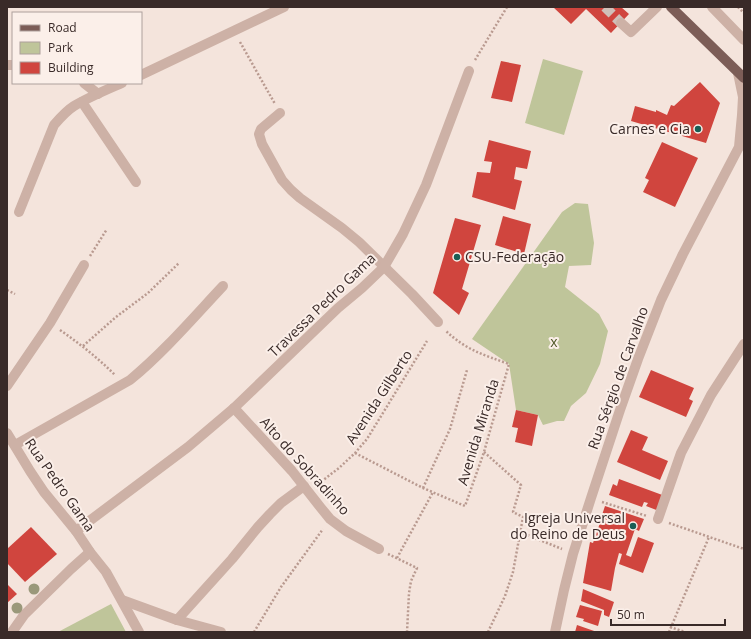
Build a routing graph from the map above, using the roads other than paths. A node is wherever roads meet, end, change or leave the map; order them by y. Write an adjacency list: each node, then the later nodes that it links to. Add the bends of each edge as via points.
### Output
1 (284, 7): 8 (street)
2 (657, 7): 5 (street, via 631,32)
3 (671, 7): 9 (main road)
4 (712, 7): 6 (street)
5 (621, 22)
6 (744, 40)
7 (468, 71): 19 (street, Travessa Pedro Gama, via 426,185)
8 (142, 75)
9 (741, 75): 15 (street, Rua Sérgio de Carvalho)
10 (85, 84): 12 (street)
11 (120, 84): 12 (street)
12 (98, 94): 13 (street)
13 (82, 102): 16 (street); 17 (street, via 54,125)
14 (280, 113): 19 (street, via 261,129 260,134 262,144 282,180 300,198 359,242)
15 (742, 145): 37 (street, Rua Sérgio de Carvalho, via 683,254 661,300 638,359 573,554)
16 (136, 182)
17 (19, 212)
18 (84, 265): 23 (street, via 50,323)
19 (384, 267): 21 (street); 24 (street, Travessa Pedro Gama)
20 (223, 286): 26 (street, via 140,372 124,384)
21 (438, 322)
22 (744, 344): 28 (street, via 711,395 681,453)
23 (7, 386)
24 (234, 408): 27 (street, Alto do Sobradinho); 29 (street, Travessa Pedro Gama, via 188,447)
25 (7, 433): 26 (street, Rua Pedro Gama)
26 (15, 445): 29 (street, Rua Pedro Gama, via 41,487)
27 (306, 488): 30 (street, Alto do Sobradinho, via 330,518 346,531); 33 (street, via 281,503 270,514)
28 (658, 519)
29 (76, 531): 31 (street, Rua Pedro Gama)
30 (379, 549)
31 (90, 552): 32 (street, Rua Pedro Gama, via 106,572); 34 (street, Rua Pedro Gama, via 24,615)
32 (122, 600): 33 (street); 35 (street, Rua Pedro Gama)
33 (177, 620): 36 (street)
34 (12, 632)
35 (139, 632)
36 (221, 632)
37 (555, 632)

